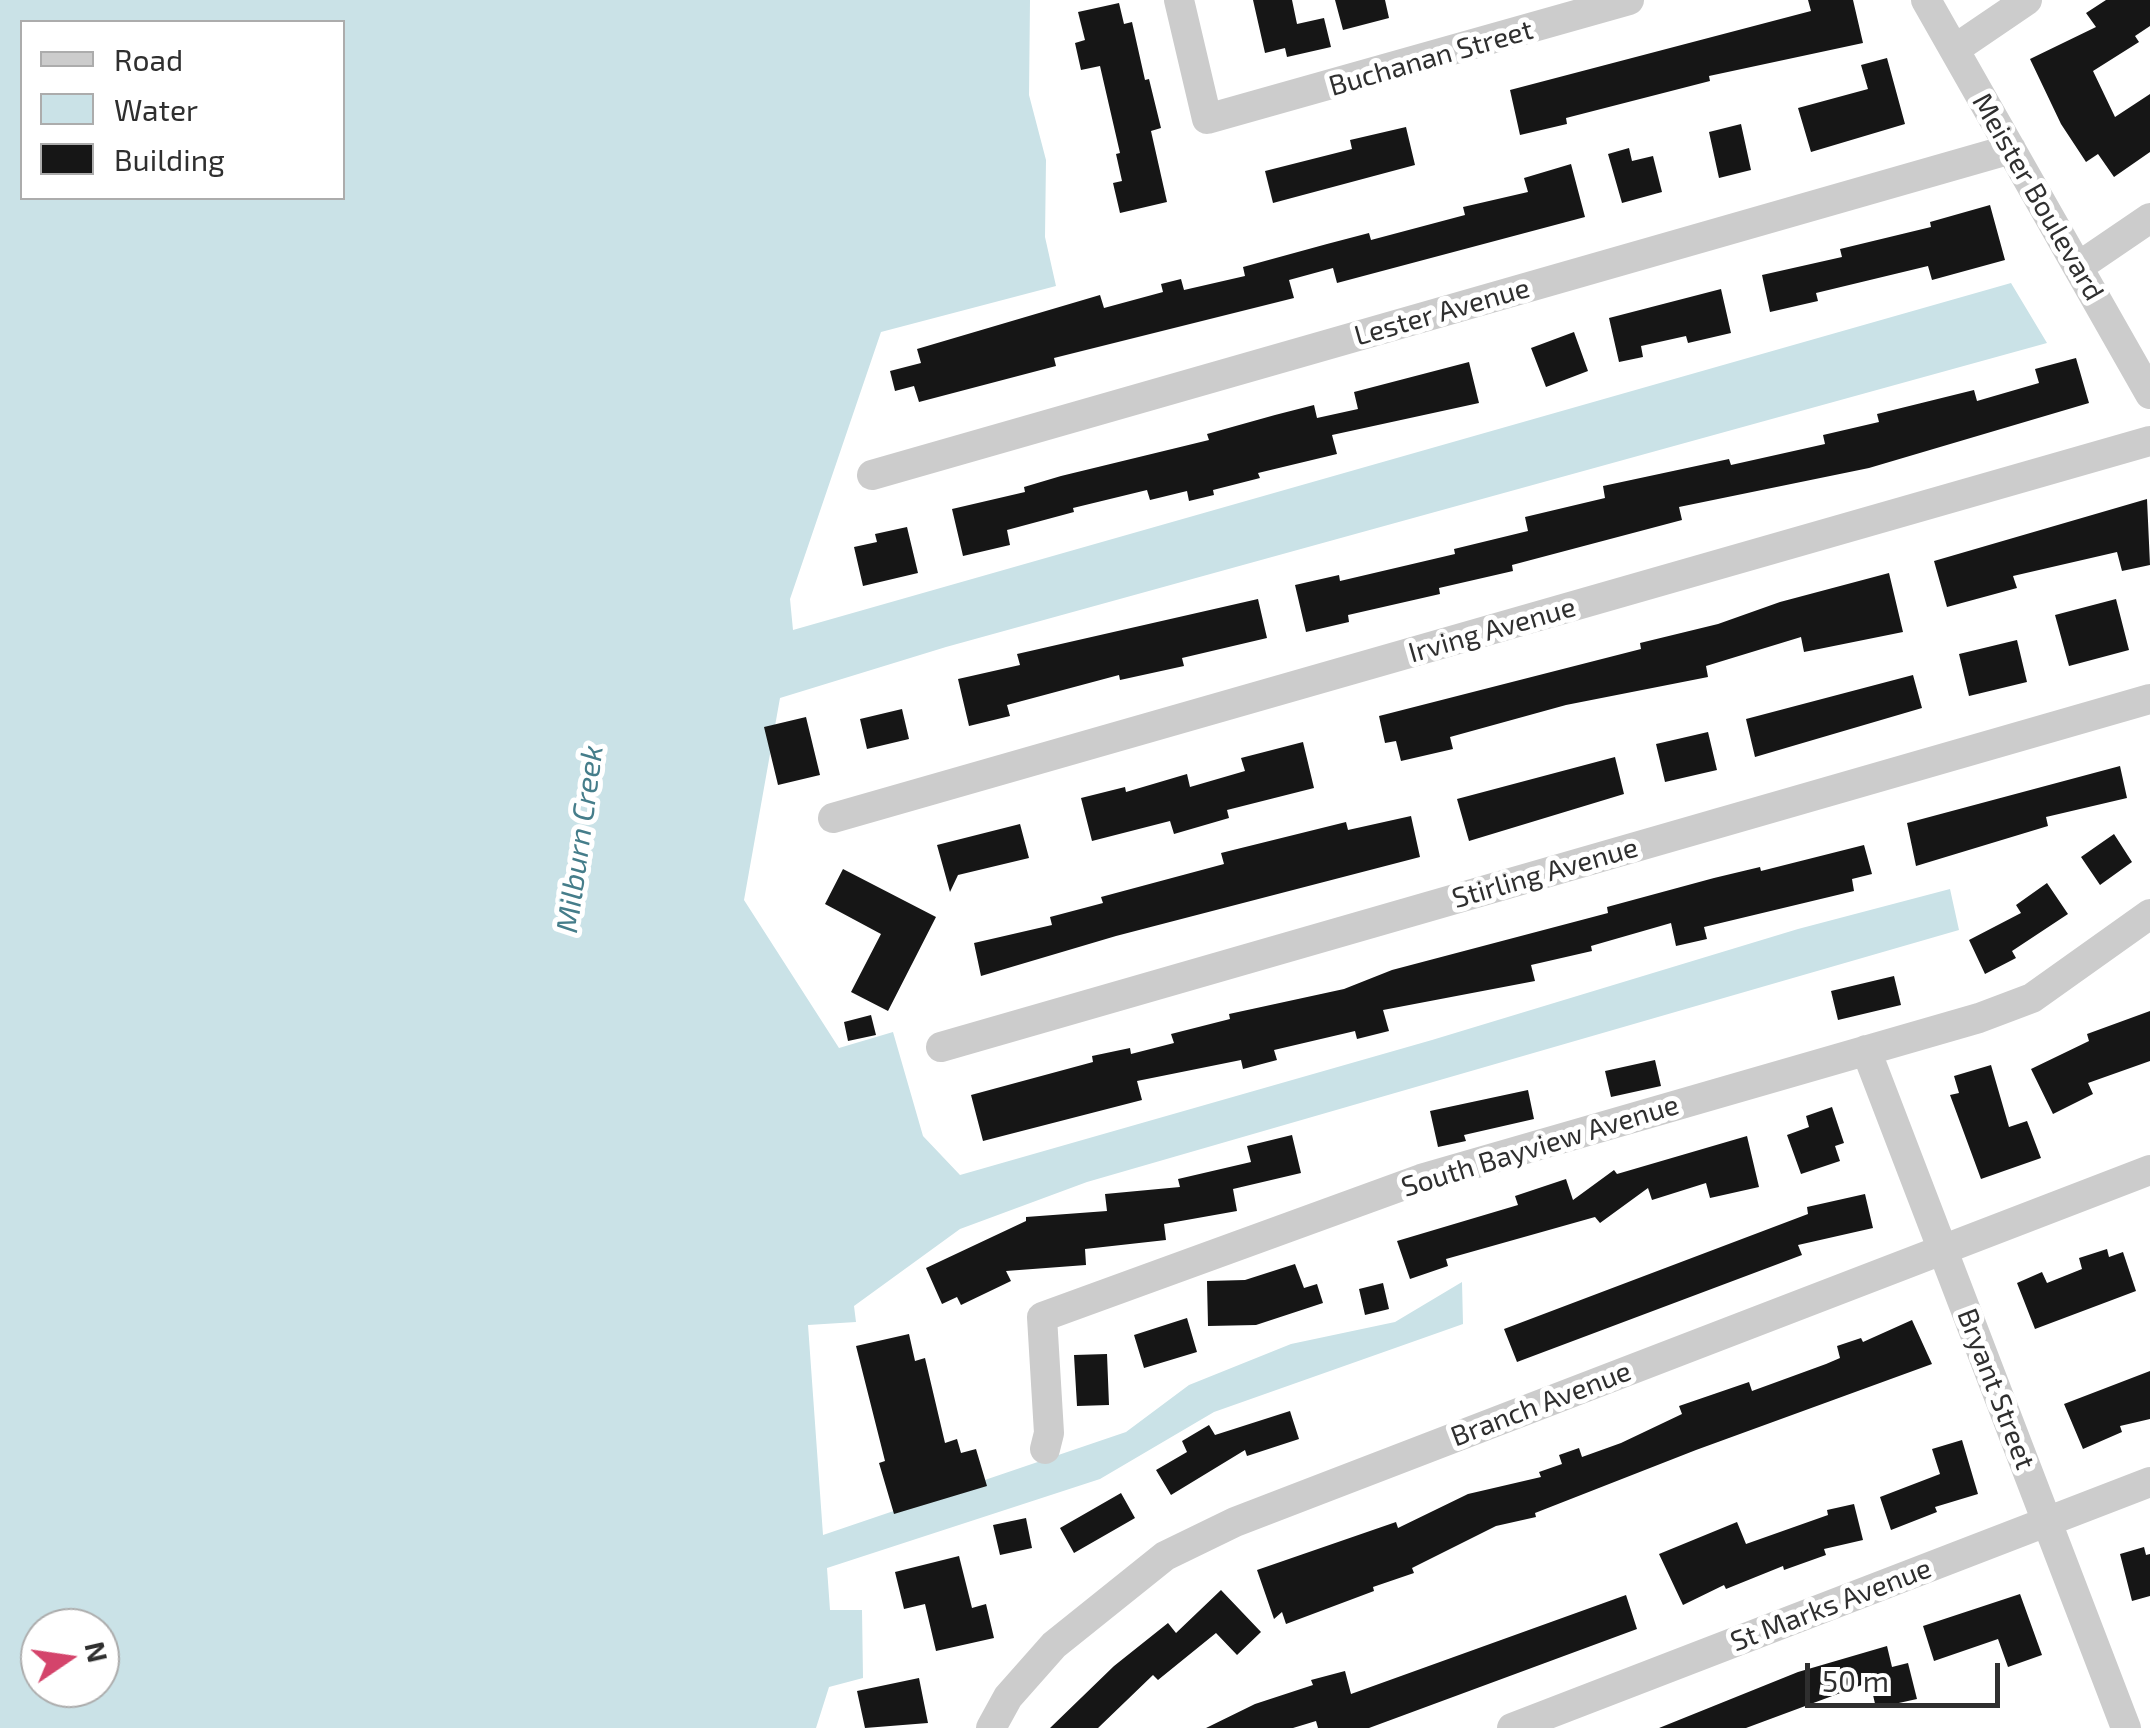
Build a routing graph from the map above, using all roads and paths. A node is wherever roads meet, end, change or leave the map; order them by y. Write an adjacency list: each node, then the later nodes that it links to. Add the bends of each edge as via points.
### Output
1 (1179, 0): 2 (street, Buchanan Street, via 1207,119)
2 (1629, 0)
3 (1926, 0): 5 (street, Meister Boulevard)
4 (2026, 0): 5 (street)
5 (1955, 49): 6 (street, Meister Boulevard)
6 (2011, 149): 8 (street, Meister Boulevard); 11 (street, Lester Avenue)
7 (2150, 218): 8 (street)
8 (2078, 267): 9 (street, Meister Boulevard)
9 (2150, 394)
10 (2150, 441): 13 (street, Irving Avenue)
11 (872, 475)
12 (2150, 699): 15 (street, Stirling Avenue)
13 (833, 818)
14 (2150, 914): 16 (street, South Bayview Avenue, via 2032,998)
15 (941, 1047)
16 (1866, 1050): 18 (street, Bryant Street); 19 (street, South Bayview Avenue, via 1421,1180 1042,1317)
17 (2150, 1170): 18 (street, Branch Avenue)
18 (1942, 1250): 21 (street, Bryant Street); 22 (street, Branch Avenue, via 1234,1522 1165,1556 1054,1645 1008,1697)
19 (1044, 1449)
20 (2150, 1482): 21 (street, St Marks Avenue)
21 (2048, 1522): 23 (street, St Marks Avenue); 24 (street, Bryant Street)
22 (991, 1728)
23 (1512, 1728)
24 (2126, 1728)

